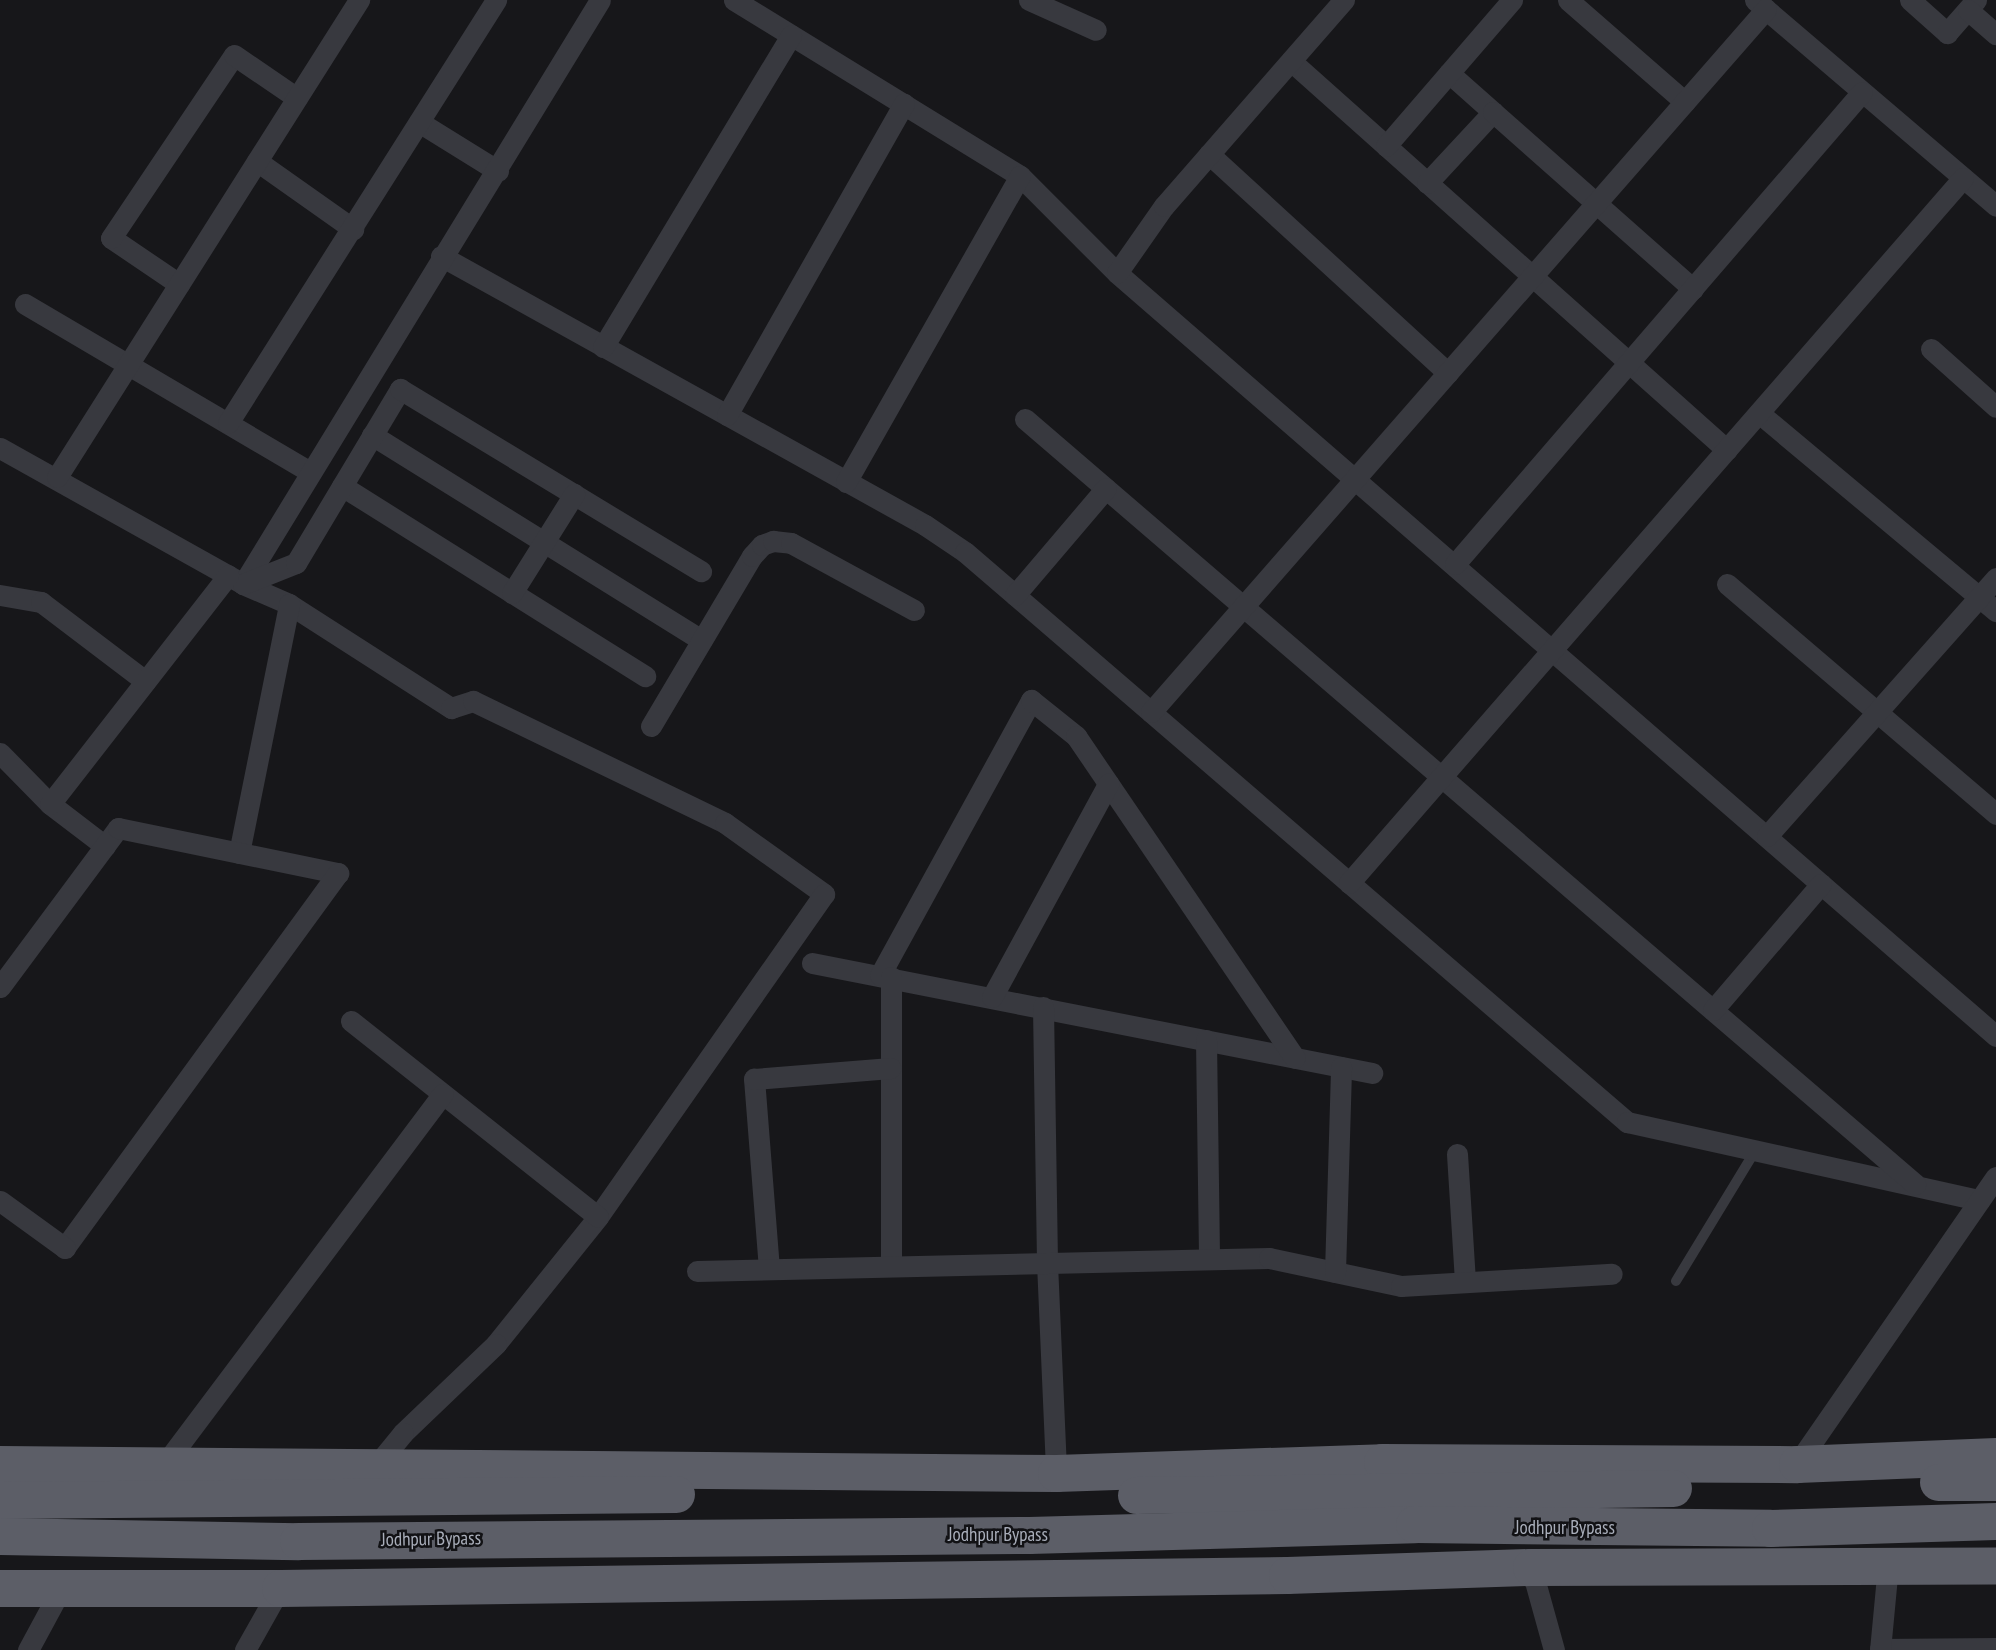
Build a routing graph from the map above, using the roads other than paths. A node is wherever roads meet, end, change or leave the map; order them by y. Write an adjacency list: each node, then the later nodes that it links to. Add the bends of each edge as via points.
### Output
1 (359, 0): 19 (street)
2 (496, 0): 23 (street)
3 (600, 0): 27 (street)
4 (734, 0): 15 (street)
5 (1029, 0): 12 (street)
6 (1344, 0): 16 (street)
7 (1512, 0): 17 (street)
8 (1568, 0): 20 (street)
9 (1910, 0): 11 (street, via 1947,33)
10 (1760, 5): 18 (street); 20 (street)
11 (1972, 5): 14 (street)
12 (1059, 6): 13 (street)
13 (1096, 30)
14 (1996, 34)
15 (791, 35): 21 (street); 40 (street)
16 (1291, 61): 24 (street); 25 (street)
17 (1449, 73): 22 (street); 24 (street)
18 (1862, 92): 29 (street); 38 (street)
19 (297, 98): 26 (street); 37 (street, via 234,55 111,238)
20 (1685, 102): 31 (street)
21 (904, 104): 28 (street); 47 (street)
22 (1493, 112): 30 (street); 31 (street)
23 (419, 122): 27 (street); 33 (street)
24 (1386, 146): 30 (street)
25 (1209, 154): 35 (street, via 1164,206); 44 (street)
26 (257, 161): 33 (street); 37 (street)
27 (498, 171): 34 (street)
28 (1020, 176): 35 (street); 56 (street)
29 (1963, 178): 32 (street); 46 (street)
30 (1427, 183): 36 (street)
31 (1594, 206): 36 (street); 38 (street)
32 (1996, 206)
33 (353, 229): 49 (street)
34 (441, 256): 40 (street); 53 (street)
35 (1117, 272): 55 (street)
36 (1532, 276): 42 (street); 44 (street)
37 (179, 284): 43 (street)
38 (1693, 289): 42 (street)
39 (25, 304): 43 (street)
40 (603, 347): 47 (street)
41 (1931, 349): 45 (street)
42 (1629, 363): 52 (street); 61 (street)
43 (128, 364): 49 (street); 54 (street)
44 (1448, 373): 55 (street)
45 (1996, 407)
46 (1759, 413): 52 (street); 69 (street)
47 (727, 415): 56 (street)
48 (1025, 419): 58 (street)
49 (228, 423): 53 (street)
50 (372, 435): 57 (street); 59 (street, via 400,389); 60 (street)
51 (0, 448): 54 (street)
52 (1727, 450): 75 (street)
53 (310, 472): 64 (street)
54 (57, 477): 64 (street)
55 (1357, 478): 61 (street); 71 (street)
56 (846, 482): 68 (street, via 965,552)
57 (342, 486): 64 (street, via 296,563); 66 (street)
58 (1106, 488): 68 (street); 71 (street)
59 (574, 494): 60 (street); 62 (street)
60 (544, 542): 66 (street); 74 (street)
61 (1455, 564): 75 (street)
62 (701, 570)
63 (1996, 578): 69 (street)
64 (235, 579): 70 (street); 77 (street)
65 (1727, 584): 79 (street)
66 (512, 593): 76 (street)
67 (0, 595): 77 (street, via 40,602)
68 (1015, 595): 78 (street)
69 (1979, 597): 73 (street); 79 (street)
70 (289, 604): 88 (street); 111 (street, via 451,708 472,701 724,824 824,894)
71 (1244, 607): 78 (street); 82 (street)
72 (914, 610): 74 (street, via 791,543 773,541 752,556)
73 (1996, 611)
74 (701, 640): 80 (street)
75 (1553, 649): 82 (street); 86 (street)
76 (645, 676)
77 (145, 681): 84 (street)
78 (1151, 712): 89 (street)
79 (1877, 712): 85 (street); 86 (street)
80 (651, 726)
81 (0, 753): 84 (street)
82 (1442, 777): 89 (street); 96 (street)
83 (1108, 784): 92 (street, via 1076,736 1031,700); 94 (street); 100 (street)
84 (50, 804): 87 (street)
85 (1996, 814)
86 (1767, 836): 90 (street)
87 (105, 846): 88 (street, via 118,828); 93 (street)
88 (239, 853): 110 (street, via 338,873 65,1248)
89 (1349, 883): 105 (street, via 1627,1122)
90 (1821, 884): 96 (street); 98 (street)
91 (812, 963): 92 (street)
92 (885, 976): 94 (street); 102 (street)
93 (0, 987)
94 (992, 997): 95 (street)
95 (1043, 1007): 99 (street); 113 (street)
96 (1713, 1010): 108 (street)
97 (351, 1021): 104 (street)
98 (1996, 1036)
99 (1206, 1040): 100 (street); 112 (street)
100 (1295, 1058): 101 (street)
101 (1341, 1067): 103 (street); 117 (street)
102 (891, 1068): 114 (street); 115 (street, via 754,1079)
103 (1372, 1073)
104 (443, 1094): 111 (street); 124 (street)
105 (1755, 1151): 108 (street); 119 (lane)
106 (1457, 1154): 120 (street)
107 (1996, 1177): 109 (street)
108 (1918, 1187): 109 (street)
109 (1979, 1200): 123 (street)
110 (0, 1201)
111 (598, 1217): 125 (street, via 496,1344 403,1433)
112 (1209, 1259): 113 (street); 117 (street, via 1269,1258)
113 (1047, 1263): 114 (street); 126 (street)
114 (891, 1266): 115 (street)
115 (769, 1269): 116 (street)
116 (697, 1271)
117 (1335, 1272): 120 (street, via 1401,1286)
118 (1612, 1274): 120 (street)
119 (1676, 1281)
120 (1465, 1282)
121 (1996, 1456): 123 (highway)
122 (0, 1464): 124 (highway)
123 (1797, 1464): 126 (highway, via 1382,1462)
124 (164, 1465): 125 (highway)
125 (376, 1466): 126 (highway)
126 (1056, 1473)
127 (1996, 1482): 128 (highway, Jodhpur Bypass, via 962,1495)
128 (0, 1500)
129 (1996, 1521): 130 (highway, Jodhpur Bypass, via 1770,1528 1414,1524 967,1535 298,1541)
130 (0, 1536)
131 (1996, 1565): 132 (highway)
132 (1888, 1566): 133 (highway); 141 (street)
133 (1531, 1567): 136 (highway, via 1287,1576); 140 (street)
134 (0, 1588): 135 (highway)
135 (61, 1588): 136 (highway); 138 (street)
136 (280, 1588): 139 (street)
137 (1996, 1648): 141 (street)
138 (28, 1650)
139 (245, 1650)
140 (1554, 1650)
141 (1880, 1650)

